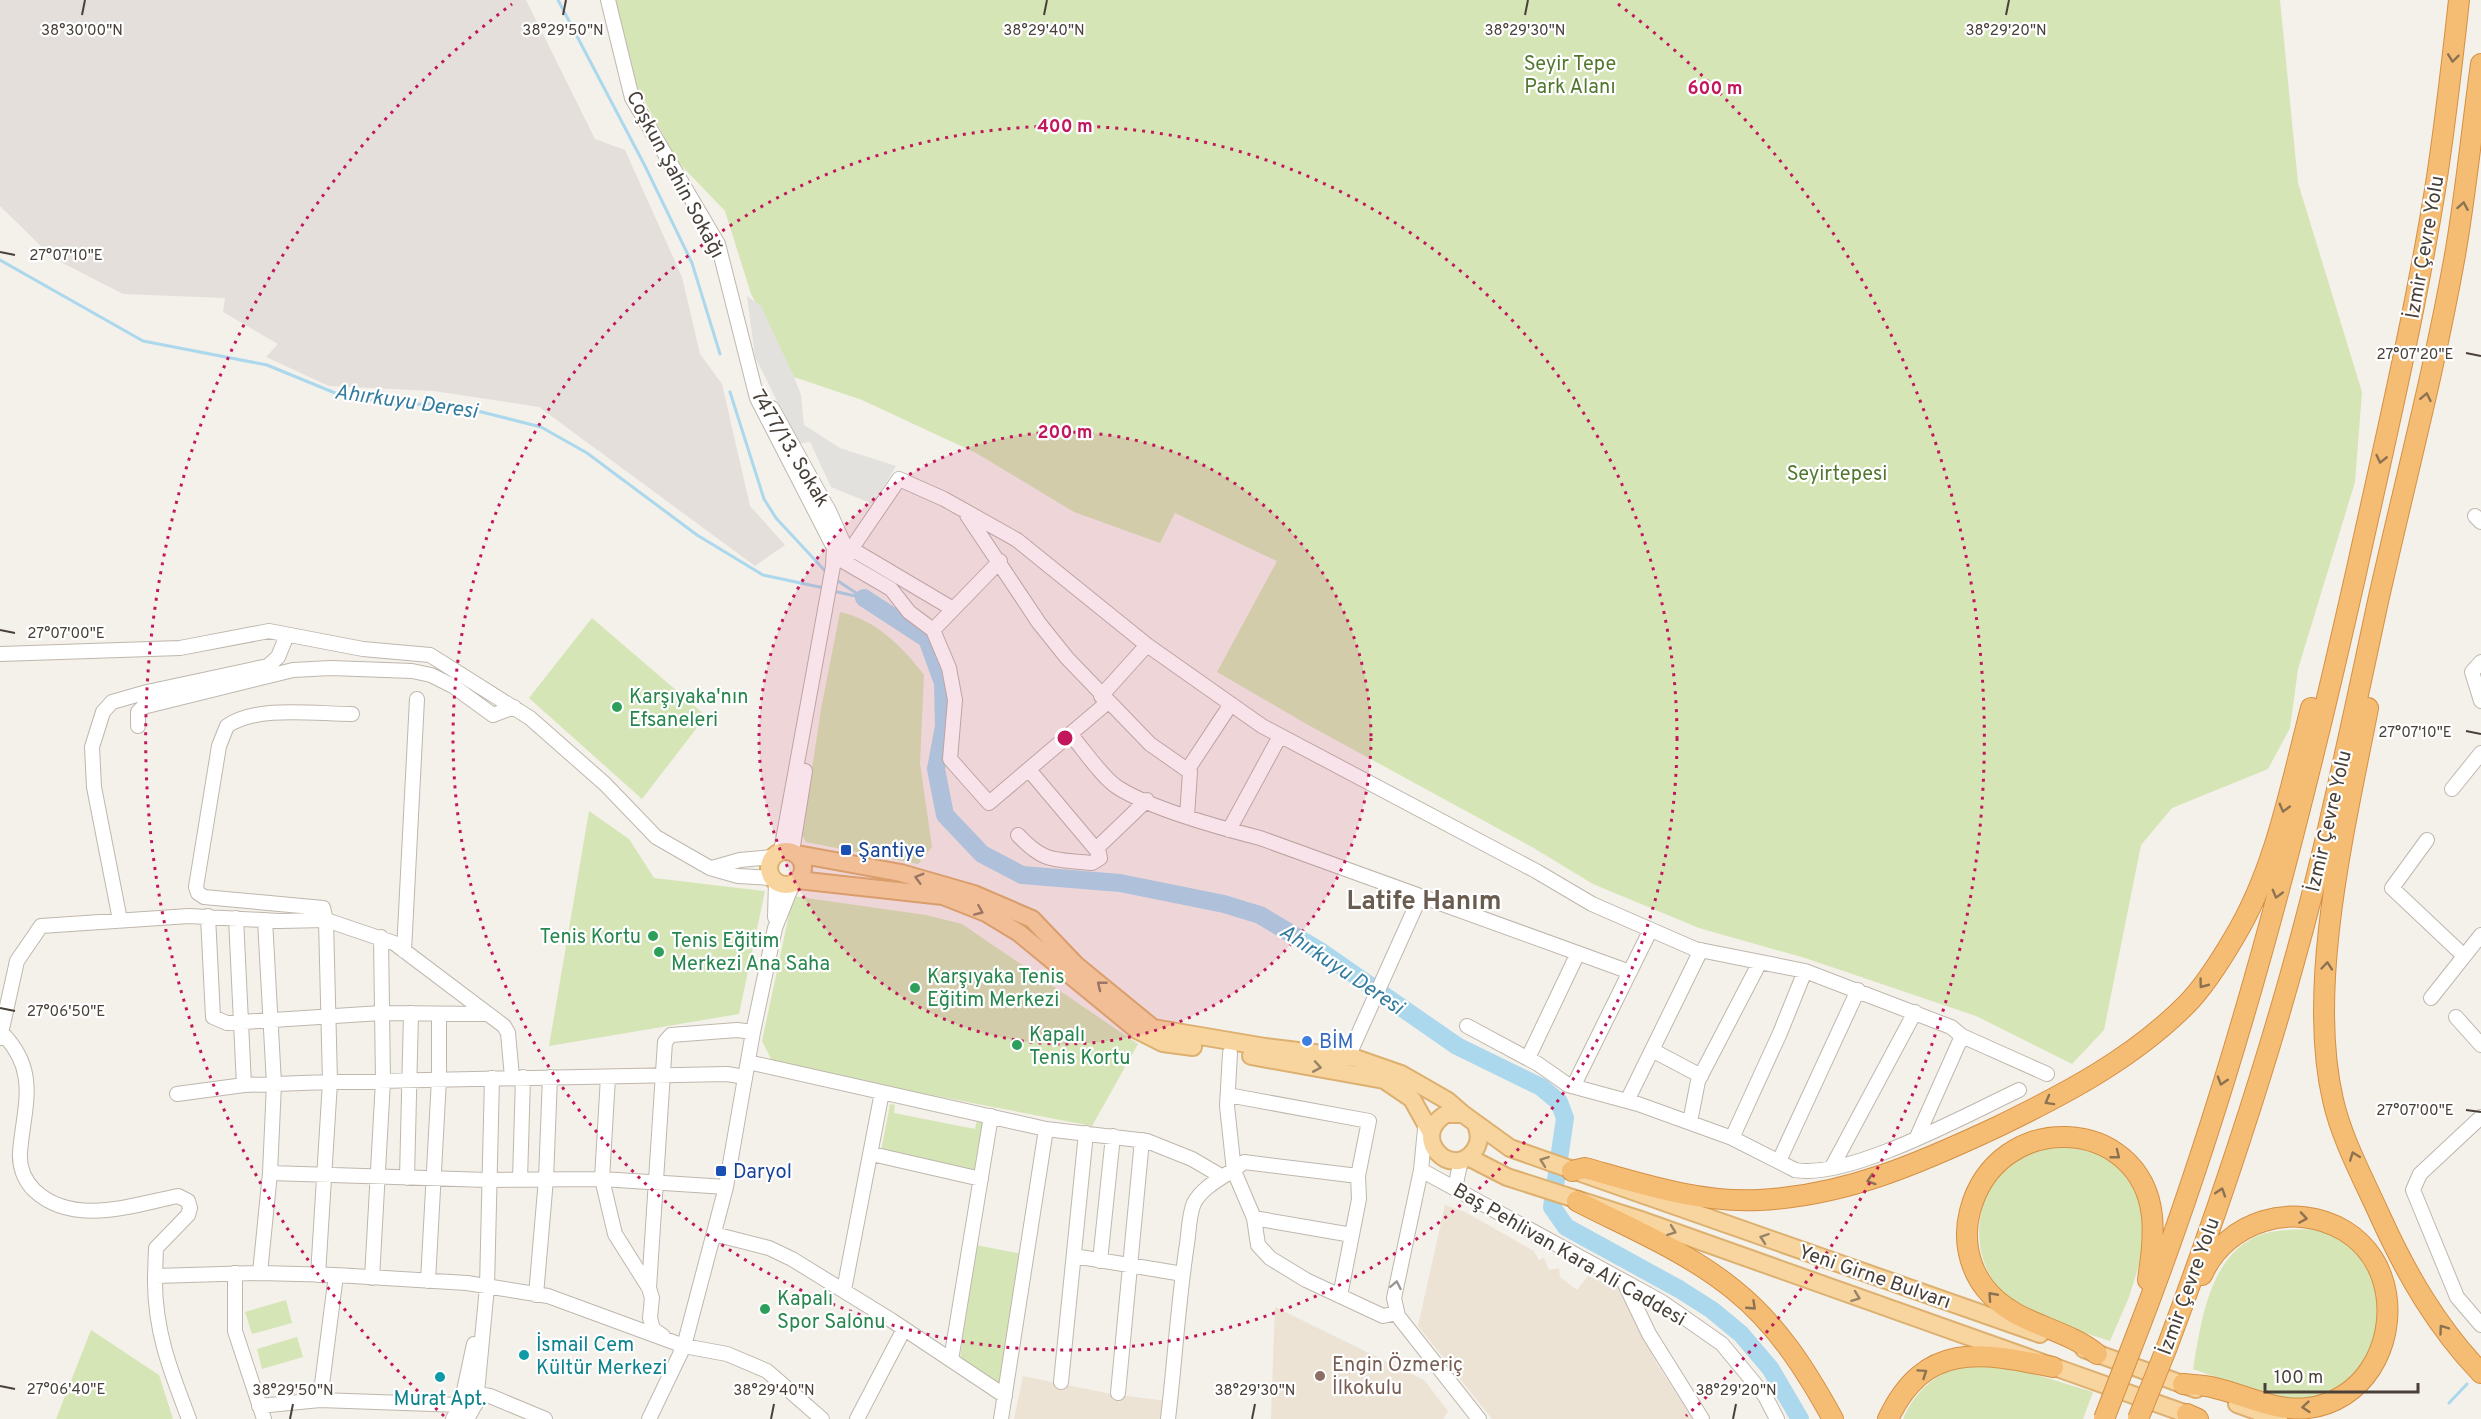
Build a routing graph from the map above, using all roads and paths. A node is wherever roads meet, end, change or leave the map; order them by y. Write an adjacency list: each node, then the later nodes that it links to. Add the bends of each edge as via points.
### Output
1 (608, 0): 4 (street, Coşkun Şahin Sokağı, via 632,98 718,244)
2 (2459, 0): 8 (highway, İzmir Çevre Yolu, one-way to 8, via 2445,126 2420,275)
3 (2481, 64): 5 (highway, İzmir Çevre Yolu, one-way to 3, via 2455,258)
4 (752, 382): 10 (street, 7477/13. Sokak, via 824,526)
5 (2415, 454): 156 (highway, İzmir Çevre Yolu, one-way to 5, via 2265,1057 2299,940); 160 (highway, one-way to 5, via 2458,1350 2422,1300 2391,1239 2333,1100 2326,1042 2326,969 2341,850)
6 (964, 511): 7 (street, via 899,479); 9 (street); 14 (street, via 1017,540)
7 (850, 548): 10 (street); 11 (street)
8 (2361, 551): 114 (highway, one-way to 114, via 2335,612 2277,835 2256,893 2236,935 2188,1003 2139,1045 2102,1072 1955,1147 1884,1176 1821,1194 1716,1200 1585,1168); 152 (highway, İzmir Çevre Yolu, one-way to 152, via 2329,691 2259,956 2201,1151)
9 (1000, 561): 11 (street); 18 (street, via 1039,623)
10 (839, 566): 12 (street, via 891,589 909,612); 36 (street, 7477/13. Sokak)
11 (953, 609): 12 (street)
12 (933, 630): 28 (street, via 949,668 955,700 950,759 989,803)
13 (287, 635): 15 (street, via 269,631 180,648); 21 (street, via 363,649 430,655); 43 (street, via 278,657 268,666 147,692 112,702 103,712 92,747 94,787)
14 (1148, 645): 18 (street); 20 (street)
15 (0, 654)
16 (2481, 662): 19 (street, via 2472,672)
17 (417, 699): 51 (street)
18 (1104, 699): 24 (street); 27 (street, via 1150,744)
19 (2481, 701)
20 (1231, 704): 25 (street); 27 (street)
21 (514, 707): 23 (street, via 492,714 443,680 412,671 305,668 142,707); 37 (street, via 605,783 656,837)
22 (352, 714): 45 (street, via 264,713 246,716 227,726 219,746 196,887 204,897 323,908)
23 (138, 726)
24 (1071, 735): 28 (street); 30 (street, via 1116,786)
25 (1280, 736): 32 (street); 47 (street, via 1592,904)
26 (2481, 753): 29 (street)
27 (1188, 769): 31 (street, via 1192,775)
28 (1030, 771): 35 (street)
29 (2452, 789)
30 (1147, 800): 31 (street); 35 (street)
31 (1187, 816): 32 (street)
32 (1229, 830): 40 (street)
33 (1018, 835): 35 (street, via 1034,852 1047,858 1095,863 1100,856)
34 (2427, 840): 53 (street, via 2392,888)
35 (1096, 849)
36 (786, 853): 37 (street); 38 (main road, via 768,867); 39 (main road, via 803,869); 75 (main road, one-way to 36, via 1153,1028 1076,964 1032,919 974,894 901,873)
37 (710, 868): 38 (street)
38 (774, 880): 39 (main road, via 788,885); 46 (street)
39 (796, 881): 46 (street); 74 (main road, one-way to 74, via 943,896 986,913 1018,933 1137,1030 1163,1043)
40 (1420, 897): 52 (street); 75 (street)
41 (208, 916): 42 (street); 43 (street); 67 (street, via 213,1017 227,1023)
42 (236, 918): 44 (street); 67 (street)
43 (120, 920): 70 (street, via 41,927 17,961)
44 (265, 920): 45 (street); 66 (street)
45 (326, 920): 49 (street); 64 (street)
46 (775, 928): 69 (street)
47 (1650, 931): 50 (street); 56 (street)
48 (2481, 935): 53 (street)
49 (381, 937): 51 (street); 60 (street)
50 (1701, 950): 54 (street); 73 (street)
51 (404, 951): 63 (street)
52 (1578, 953): 56 (street); 76 (street)
53 (2464, 957): 58 (street)
54 (1760, 962): 55 (street); 80 (street)
55 (1805, 971): 57 (street); 107 (street)
56 (1630, 972): 92 (street)
57 (1858, 990): 59 (street); 111 (street)
58 (2432, 998)
59 (1915, 1012): 71 (street); 112 (street)
60 (381, 1013): 61 (street); 64 (street); 88 (street)
61 (411, 1013): 62 (street); 87 (street)
62 (439, 1014): 63 (street); 86 (street)
63 (487, 1014): 81 (street, via 508,1033)
64 (328, 1017): 66 (street); 89 (street)
65 (2456, 1017): 72 (street)
66 (269, 1020): 67 (street); 90 (street)
67 (241, 1022): 91 (street)
68 (1467, 1026): 76 (street)
69 (753, 1032): 77 (street); 79 (street, via 669,1037 664,1042)
70 (1, 1035): 142 (street, via 20,1057 26,1073 28,1099 20,1161 35,1190 52,1203 73,1210 117,1208 178,1196 188,1201 188,1215 156,1248)
71 (1962, 1036): 78 (street); 106 (street)
72 (2481, 1045)
73 (1652, 1050): 80 (street); 97 (street)
74 (1230, 1053): 96 (street); 104 (main road, one-way to 104, via 1384,1080 1412,1099)
75 (1348, 1057): 100 (main road, via 1401,1074 1448,1101)
76 (1528, 1059): 92 (street)
77 (748, 1062): 84 (street); 94 (street)
78 (2047, 1074)
79 (661, 1075): 83 (street); 84 (street); 127 (street)
80 (1701, 1076): 101 (street, via 1692,1100)
81 (518, 1077): 82 (street); 85 (street); 126 (street)
82 (550, 1077): 83 (street); 122 (street)
83 (608, 1077): 123 (street)
84 (745, 1077): 128 (street)
85 (492, 1078): 86 (street); 125 (street)
86 (440, 1079): 87 (street); 121 (street)
87 (411, 1080): 88 (street); 120 (street)
88 (383, 1081): 89 (street); 119 (street)
89 (330, 1082): 90 (street); 117 (street)
90 (274, 1084): 91 (street); 115 (street)
91 (244, 1085): 95 (street)
92 (1574, 1085): 97 (street)
93 (2019, 1090): 106 (street)
94 (882, 1092): 98 (street); 109 (street)
95 (177, 1094)
96 (1228, 1095): 116 (street); 118 (street, via 1369,1121)
97 (1627, 1101): 101 (street)
98 (991, 1116): 102 (street); 124 (street)
99 (2481, 1117): 153 (street, via 2420,1174 2413,1190 2457,1297)
100 (1469, 1119): 104 (main road, via 1446,1114); 110 (main road, via 1479,1138 1474,1152); 114 (main road, Yeni Girne Bulvarı, one-way to 100, via 1515,1150)
101 (1690, 1122): 107 (street)
102 (1046, 1128): 103 (street); 165 (street)
103 (1086, 1133): 105 (street); 134 (street)
104 (1428, 1134): 110 (main road, via 1440,1156); 113 (street)
105 (1113, 1136): 108 (street); 135 (street)
106 (1917, 1137): 112 (street, via 1893,1149)
107 (1732, 1138): 111 (street)
108 (1142, 1140): 116 (street); 136 (street)
109 (872, 1154): 124 (street); 148 (street)
110 (1464, 1159): 129 (street); 130 (main road, Yeni Girne Bulvarı)
111 (1779, 1161): 112 (street, via 1806,1172)
112 (1832, 1167)
113 (1421, 1170): 129 (street, Baş Pehlivan Kara Ali Caddesi); 151 (street, one-way to 113, via 1394,1298)
114 (1572, 1171): 157 (main road, Yeni Girne Bulvarı, one-way to 114)
115 (270, 1173): 117 (street); 137 (street)
116 (1227, 1174): 118 (street, via 1244,1162); 131 (street); 139 (street, via 1198,1197 1193,1206)
117 (324, 1176): 119 (street); 140 (street)
118 (1358, 1176): 133 (street, via 1359,1198)
119 (380, 1177): 120 (street); 143 (street)
120 (407, 1178): 121 (street)
121 (435, 1178): 125 (street); 144 (street)
122 (546, 1179): 123 (street); 126 (street); 149 (street)
123 (602, 1179): 127 (street); 147 (street, via 615,1234)
124 (981, 1179): 158 (street)
125 (488, 1180): 126 (street); 146 (street)
126 (520, 1180)
127 (657, 1184): 128 (street); 147 (street)
128 (726, 1187): 132 (street)
129 (1455, 1188): 145 (street, Baş Pehlivan Kara Ali Caddesi)
130 (1570, 1198): 159 (main road, Yeni Girne Bulvarı, one-way to 159); 182 (highway, one-way to 182, via 1662,1243 1732,1288 1780,1335 1808,1373)
131 (1254, 1218): 133 (street); 150 (street, via 1258,1245 1270,1258)
132 (714, 1234): 148 (street, via 769,1248); 155 (street)
133 (1352, 1235): 150 (street)
134 (1074, 1256): 135 (street); 161 (street)
135 (1100, 1261): 136 (street)
136 (1128, 1265): 139 (street); 163 (street)
137 (260, 1273): 138 (street); 140 (street)
138 (235, 1274): 142 (street); 168 (street, via 236,1330)
139 (1183, 1274): 178 (street)
140 (318, 1275): 141 (street)
141 (336, 1275): 143 (street); 166 (street)
142 (155, 1276): 170 (street, via 154,1307 171,1373)
143 (372, 1278): 144 (street)
144 (428, 1281): 146 (street)
145 (1625, 1284): 180 (street, via 1649,1334); 181 (street, Baş Pehlivan Kara Ali Caddesi, via 1662,1302 1722,1344 1765,1396)
146 (487, 1287): 149 (street); 164 (street); 167 (street)
147 (650, 1288): 155 (street, via 653,1329)
148 (844, 1290): 154 (street)
149 (536, 1294): 155 (street)
150 (1340, 1296): 151 (street, via 1383,1316)
151 (1397, 1312): 179 (street)
152 (2141, 1323): 157 (highway, one-way to 152, via 2082,1341 2003,1307 1973,1268 1967,1221 1974,1194 1999,1161 2027,1143 2050,1136 2072,1136 2105,1146 2125,1162 2139,1179 2152,1215 2152,1252); 184 (highway, bridge)
153 (2481, 1325)
154 (904, 1329): 158 (street); 176 (street)
155 (684, 1346): 174 (street); 175 (street, via 727,1354 766,1371)
156 (2167, 1347): 162 (highway, one-way to 162, via 2185,1320 2204,1272 2221,1246 2240,1230 2270,1218 2296,1216 2345,1231 2362,1245 2376,1266 2386,1290 2390,1318 2382,1352 2366,1377 2345,1395 2324,1405 2289,1408 2213,1387); 185 (highway, İzmir Çevre Yolu, bridge)
157 (2097, 1354): 162 (main road, Yeni Girne Bulvarı)
158 (951, 1360): 165 (street)
159 (2053, 1367): 169 (main road, Yeni Girne Bulvarı); 183 (highway, one-way to 159, via 1916,1377 1942,1360 1964,1355 1998,1356)
160 (2481, 1374)
161 (1061, 1382)
162 (2183, 1384): 186 (main road, Yeni Girne Bulvarı)
163 (1118, 1393)
164 (477, 1394): 167 (street); 172 (street); 173 (street)
165 (1005, 1396): 177 (street)
166 (320, 1400): 167 (street); 168 (street)
167 (461, 1405): 171 (street)
168 (262, 1413)
169 (2196, 1417)
170 (189, 1419)
171 (453, 1419)
172 (467, 1419)
173 (545, 1419)
174 (649, 1419)
175 (822, 1419)
176 (857, 1419)
177 (1001, 1419)
178 (1168, 1419)
179 (1479, 1419)
180 (1702, 1419)
181 (1778, 1419)
182 (1833, 1419)
183 (1888, 1419)
184 (2104, 1419)
185 (2138, 1419)
186 (2278, 1419)

